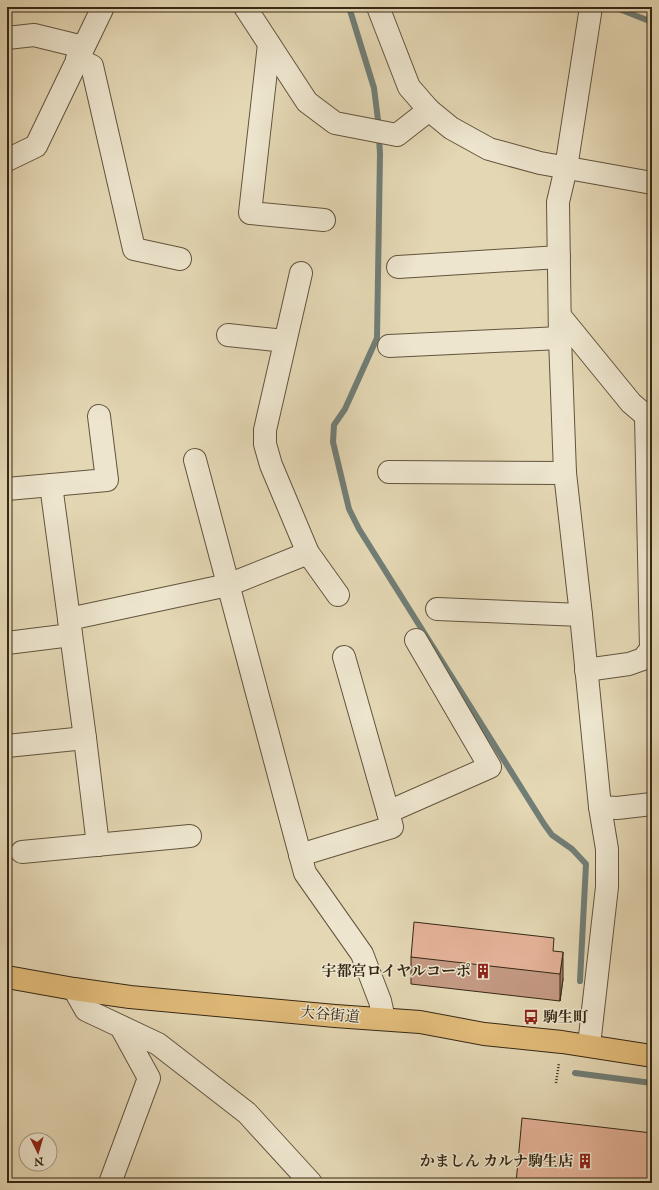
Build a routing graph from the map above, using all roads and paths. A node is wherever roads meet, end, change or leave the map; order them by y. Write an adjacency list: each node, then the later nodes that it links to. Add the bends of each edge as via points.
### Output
1 (103, 7): 7 (street)
2 (245, 7): 6 (street)
3 (378, 7): 8 (street, via 409,87)
4 (591, 10): 10 (street)
5 (7, 38): 7 (street, via 34,35)
6 (269, 44): 8 (street, via 307,102 335,123 397,135); 12 (street, via 250,213)
7 (80, 53): 9 (street, via 36,146); 14 (street, via 92,66 134,248)
8 (429, 110): 10 (street, via 451,128 489,149)
9 (7, 160)
10 (566, 168): 11 (street); 13 (street, via 558,202)
11 (652, 183)
12 (324, 220)
13 (559, 257): 15 (street); 17 (street)
14 (180, 260)
15 (398, 267)
16 (301, 274): 20 (street)
17 (560, 316): 19 (street); 23 (street, via 631,403)
18 (228, 336): 20 (street)
19 (560, 338): 21 (street); 26 (street)
20 (285, 341): 29 (street, via 265,430 265,444 270,465)
21 (389, 346)
22 (99, 416): 27 (street, via 107,480)
23 (649, 418): 38 (street, via 651,649 642,660)
24 (195, 460): 30 (street)
25 (389, 472): 26 (street)
26 (565, 473): 33 (street)
27 (51, 485): 28 (street); 34 (street)
28 (7, 489)
29 (308, 553): 30 (street); 31 (street)
30 (228, 585): 34 (street); 47 (street)
31 (338, 595)
32 (437, 609): 33 (street)
33 (581, 615): 38 (street)
34 (70, 627): 36 (street); 39 (street)
35 (416, 640): 43 (street, via 490,767)
36 (7, 643)
37 (344, 657): 43 (street)
38 (586, 670): 42 (street)
39 (85, 738): 40 (street); 45 (street)
40 (7, 746)
41 (652, 804): 42 (street)
42 (600, 807): 52 (street, via 607,849 607,887)
43 (388, 812): 47 (street, via 392,827)
44 (190, 836): 45 (street)
45 (98, 845): 46 (street)
46 (22, 852)
47 (300, 855): 50 (street, via 305,873 362,954 380,1001)
48 (7, 977): 49 (main road, 大谷街道)
49 (74, 989): 50 (main road, 大谷街道, via 130,997); 51 (street, via 86,1010)
50 (384, 1020): 52 (main road, 大谷街道, via 420,1022 484,1034)
51 (121, 1027): 56 (street, via 149,1078); 57 (street, via 158,1044 247,1113)
52 (589, 1045): 53 (main road, 大谷街道)
53 (652, 1056)
54 (559, 1060): 55 (path)
55 (556, 1083)
56 (110, 1183)
57 (311, 1183)

